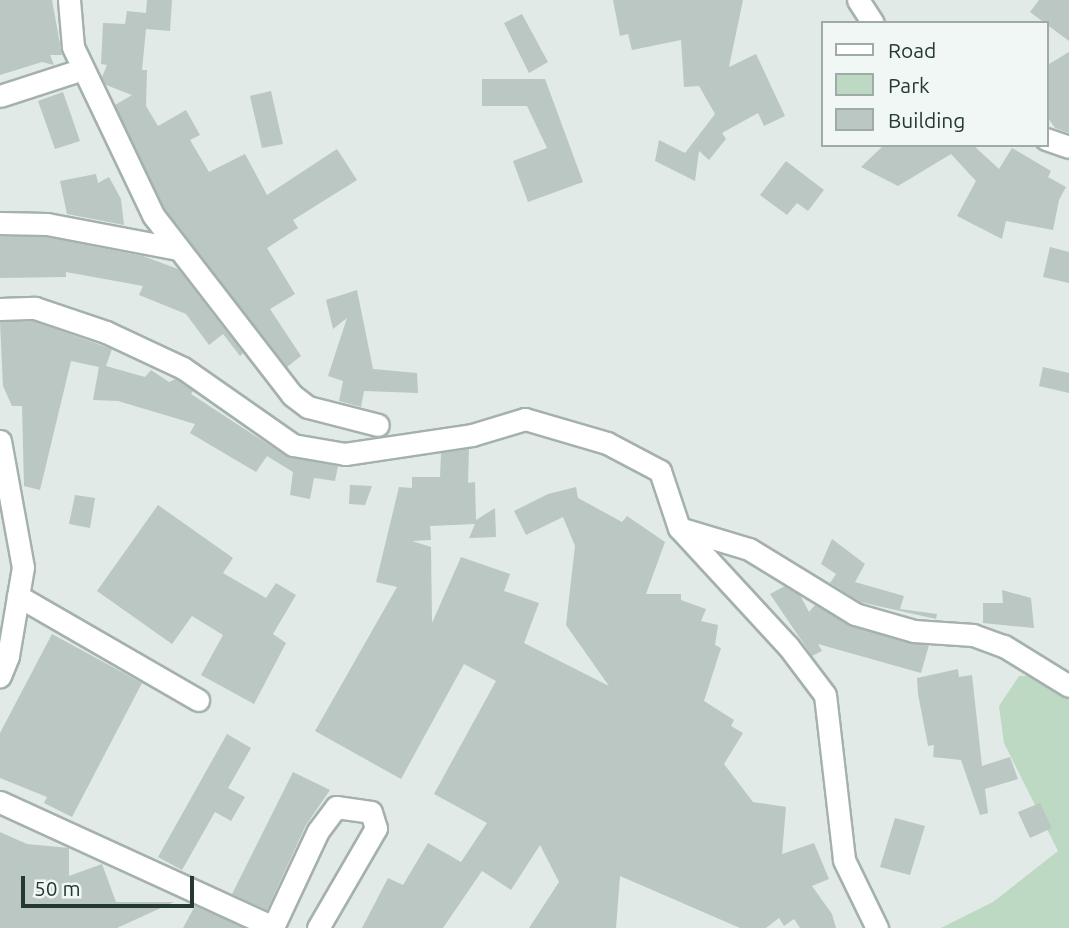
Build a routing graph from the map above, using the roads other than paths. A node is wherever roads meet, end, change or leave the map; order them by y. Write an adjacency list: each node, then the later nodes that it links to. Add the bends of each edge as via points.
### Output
1 (69, 0): 4 (street, via 73,47)
2 (858, 0): 3 (street)
3 (872, 21)
4 (83, 69): 5 (street); 9 (street, via 153,215)
5 (0, 96)
6 (1048, 140): 7 (street)
7 (1069, 147)
8 (0, 223): 9 (street, via 47,224)
9 (178, 249): 11 (street, via 292,395 308,407)
10 (0, 309): 13 (street, via 34,307 117,337 183,368 293,445 345,454 472,435 525,419 607,443 660,471)
11 (378, 425)
12 (0, 441): 14 (street, via 23,566)
13 (679, 528): 16 (street, via 749,549 855,614 914,631 1004,646); 20 (street, via 788,646 825,695 844,860)
14 (18, 596): 15 (street); 17 (street)
15 (0, 676)
16 (1069, 686)
17 (198, 701)
18 (0, 802): 19 (street, via 273,927 318,831 336,807 371,812 376,828)
19 (318, 928)
20 (877, 928)

